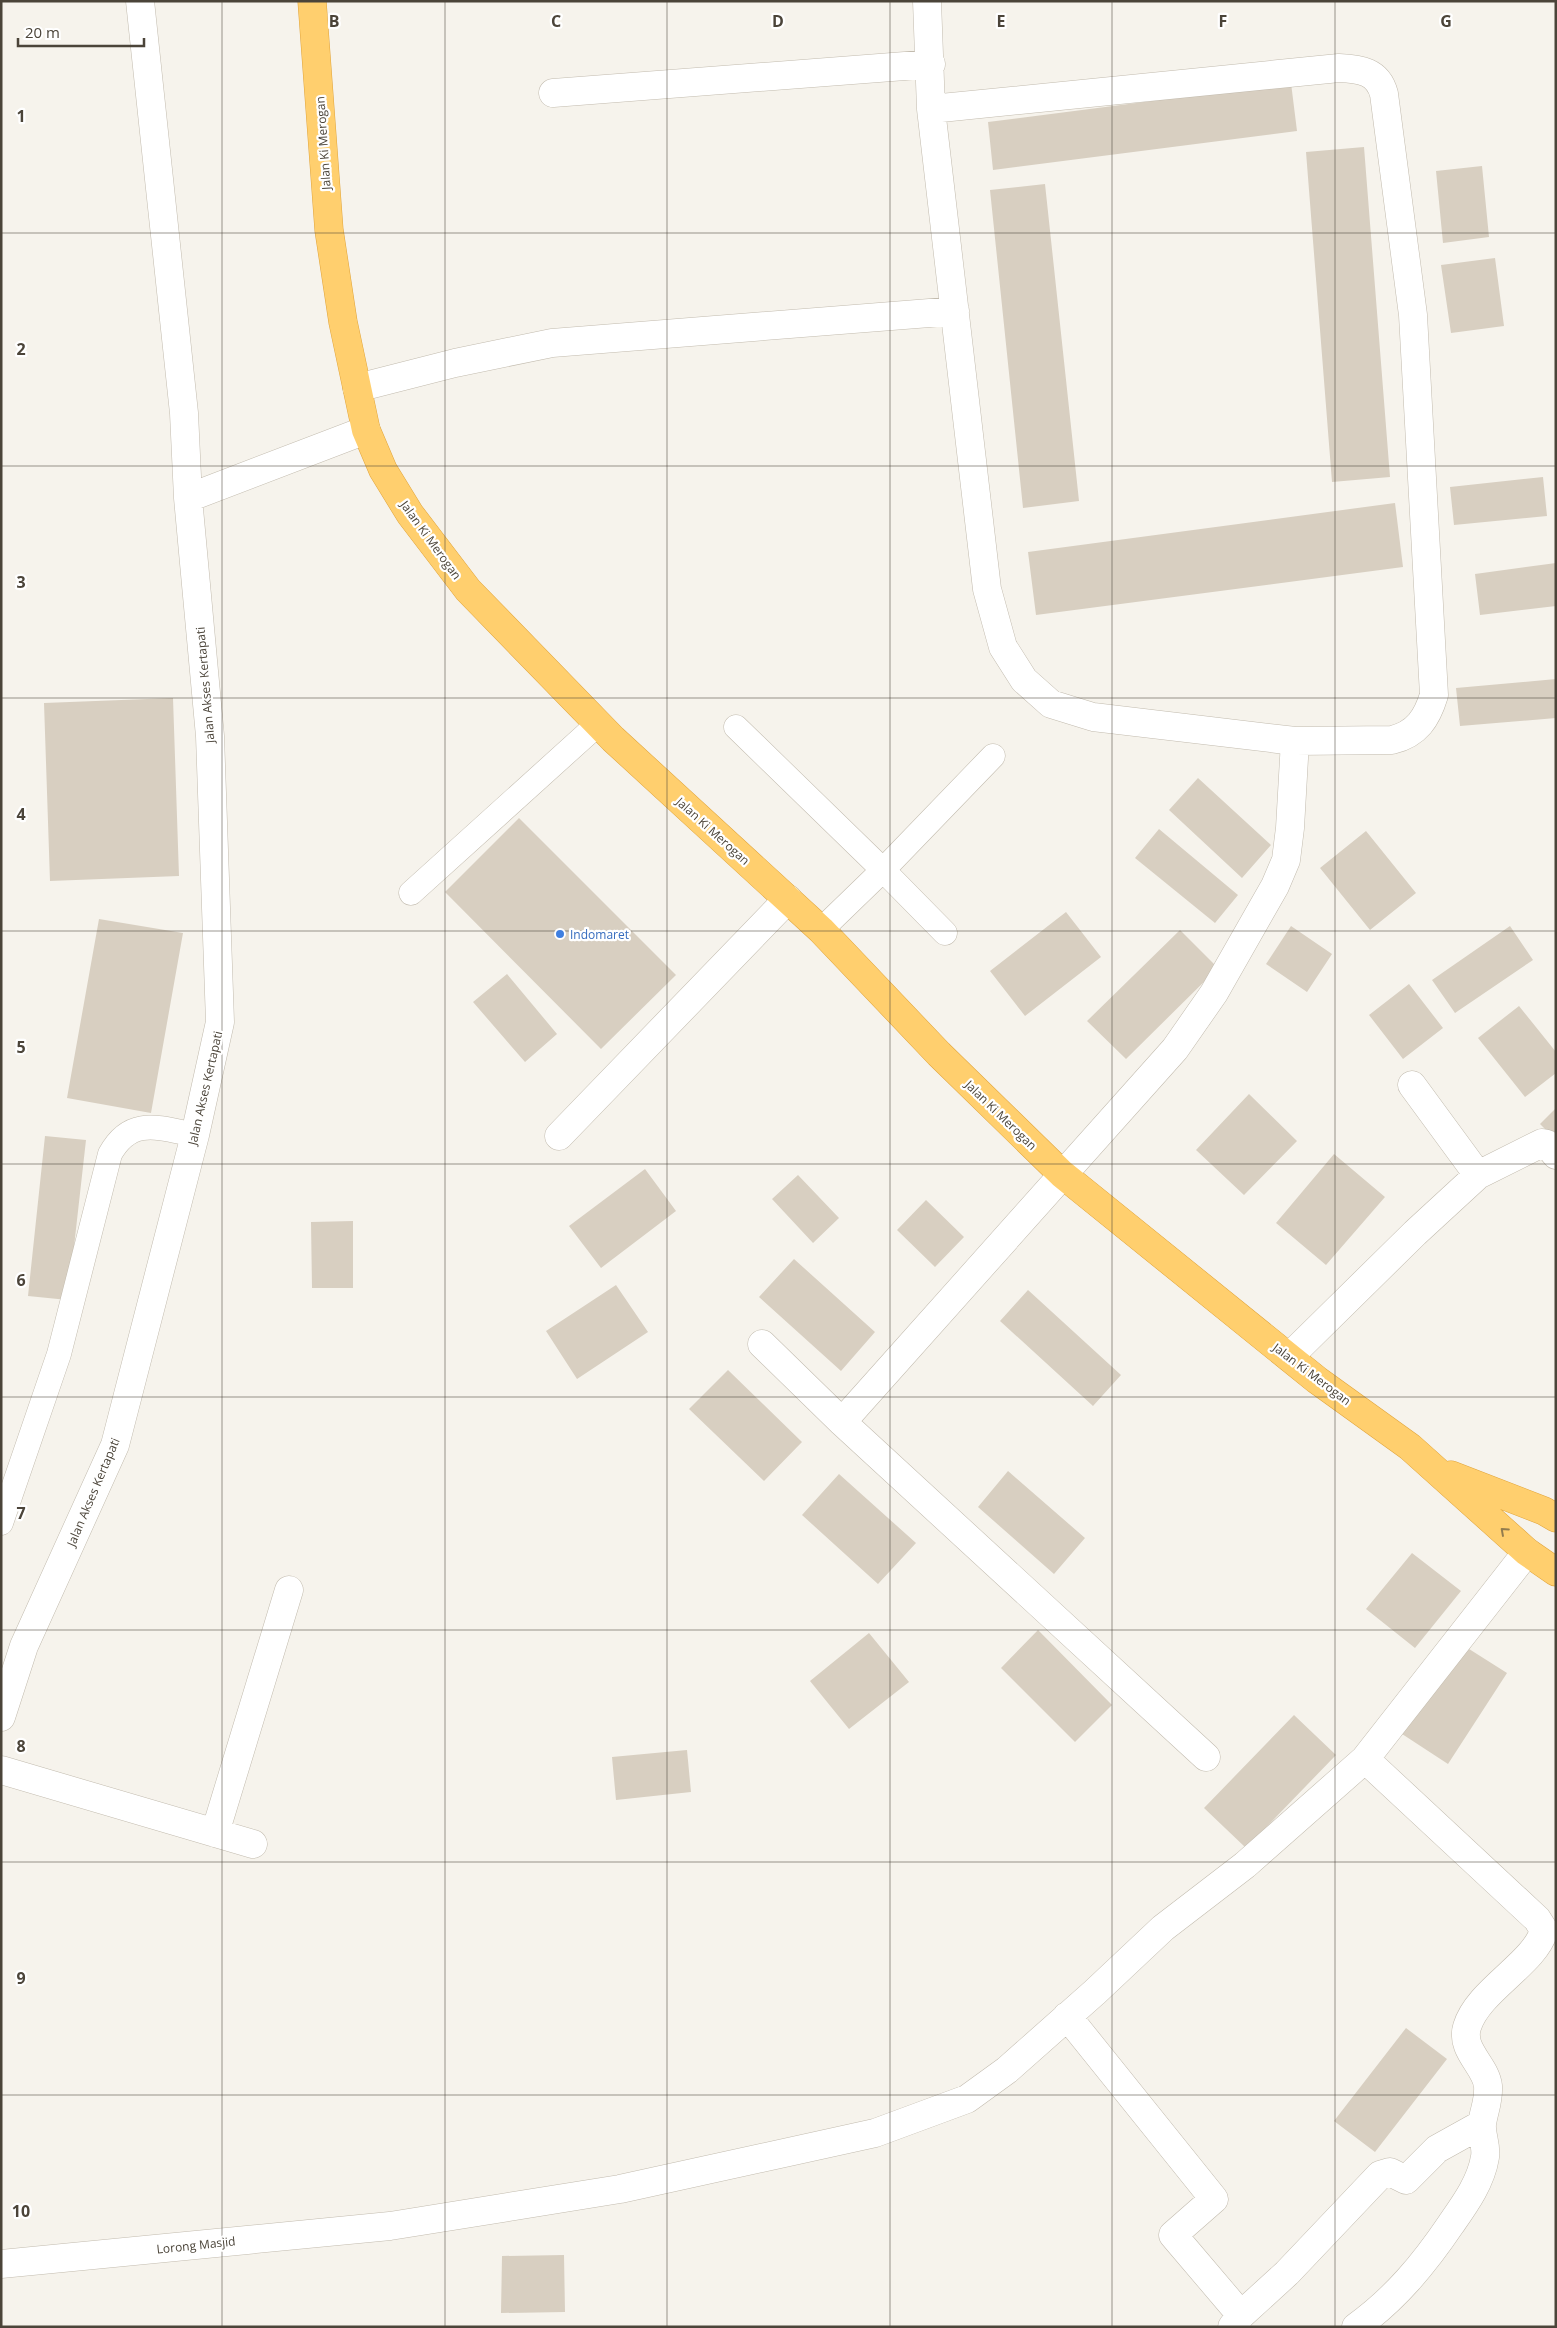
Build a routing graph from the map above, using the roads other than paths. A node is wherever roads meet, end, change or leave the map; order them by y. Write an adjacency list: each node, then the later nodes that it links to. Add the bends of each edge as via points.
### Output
1 (140, 1): 10 (street, Jalan Akses Kertapati, via 184,413)
2 (312, 1): 8 (highway, Jalan Ki Merogan, via 330,230 343,322)
3 (927, 1): 4 (street)
4 (931, 64): 5 (street); 6 (street)
5 (553, 93)
6 (931, 109): 7 (street); 13 (street, via 1339,68 1366,71 1379,82 1384,94 1413,315 1434,695 1424,720 1406,736 1392,740)
7 (955, 310): 8 (street, via 552,343); 13 (street, via 987,589 1003,647 1024,680 1051,704 1093,717)
8 (357, 388): 9 (highway, Jalan Ki Merogan)
9 (366, 430): 10 (street); 11 (highway, Jalan Ki Merogan, via 383,470 410,514 468,590)
10 (188, 498): 21 (street, Jalan Akses Kertapati, via 210,736 220,1022)
11 (598, 724): 16 (lane); 17 (highway, Jalan Ki Merogan)
12 (736, 727): 15 (lane)
13 (1294, 740): 24 (street, via 1286,860 1275,886 1214,993 1175,1049)
14 (992, 756): 15 (lane)
15 (882, 870): 18 (lane); 19 (lane)
16 (411, 893)
17 (788, 899): 18 (highway, Jalan Ki Merogan); 22 (street)
18 (821, 930): 24 (highway, Jalan Ki Merogan, via 939,1054)
19 (945, 933)
20 (1412, 1085): 25 (street)
21 (195, 1136): 31 (lane, via 152,1127 137,1128 117,1140 110,1154 59,1354); 35 (street, Jalan Akses Kertapati, via 115,1444 24,1646)
22 (559, 1136)
23 (1556, 1155): 25 (street, via 1542,1143)
24 (1062, 1174): 27 (highway, Jalan Ki Merogan); 28 (street)
25 (1478, 1175): 27 (street)
26 (762, 1344): 28 (street)
27 (1289, 1357): 29 (highway, Jalan Ki Merogan)
28 (842, 1422): 36 (street)
29 (1436, 1469): 30 (highway, Jalan Ki Merogan); 32 (highway, Jalan Ki Merogan, one-way to 29)
30 (1556, 1518)
31 (1, 1523)
32 (1527, 1552): 33 (highway, Jalan Ki Merogan); 37 (street, Lorong Masjid)
33 (1556, 1572)
34 (289, 1590): 39 (street)
35 (1, 1717)
36 (1206, 1757)
37 (1365, 1758): 41 (street, Lorong Masjid, via 1245,1865 1163,1928); 42 (street, via 1543,1927 1536,1946 1472,2012 1466,2030 1473,2059 1487,2081 1487,2109)
38 (1, 1770): 39 (street)
39 (215, 1833): 40 (street)
40 (253, 1844)
41 (1067, 2016): 43 (street, Lorong Masjid, via 1007,2070 967,2099 876,2133 620,2189 390,2226); 44 (street, via 1214,2199 1173,2235)
42 (1482, 2124): 44 (street, via 1437,2149 1406,2180 1390,2172 1380,2175); 45 (street, via 1485,2158 1476,2186 1426,2260 1377,2312)
43 (1, 2264)
44 (1237, 2321)
45 (1356, 2327)

